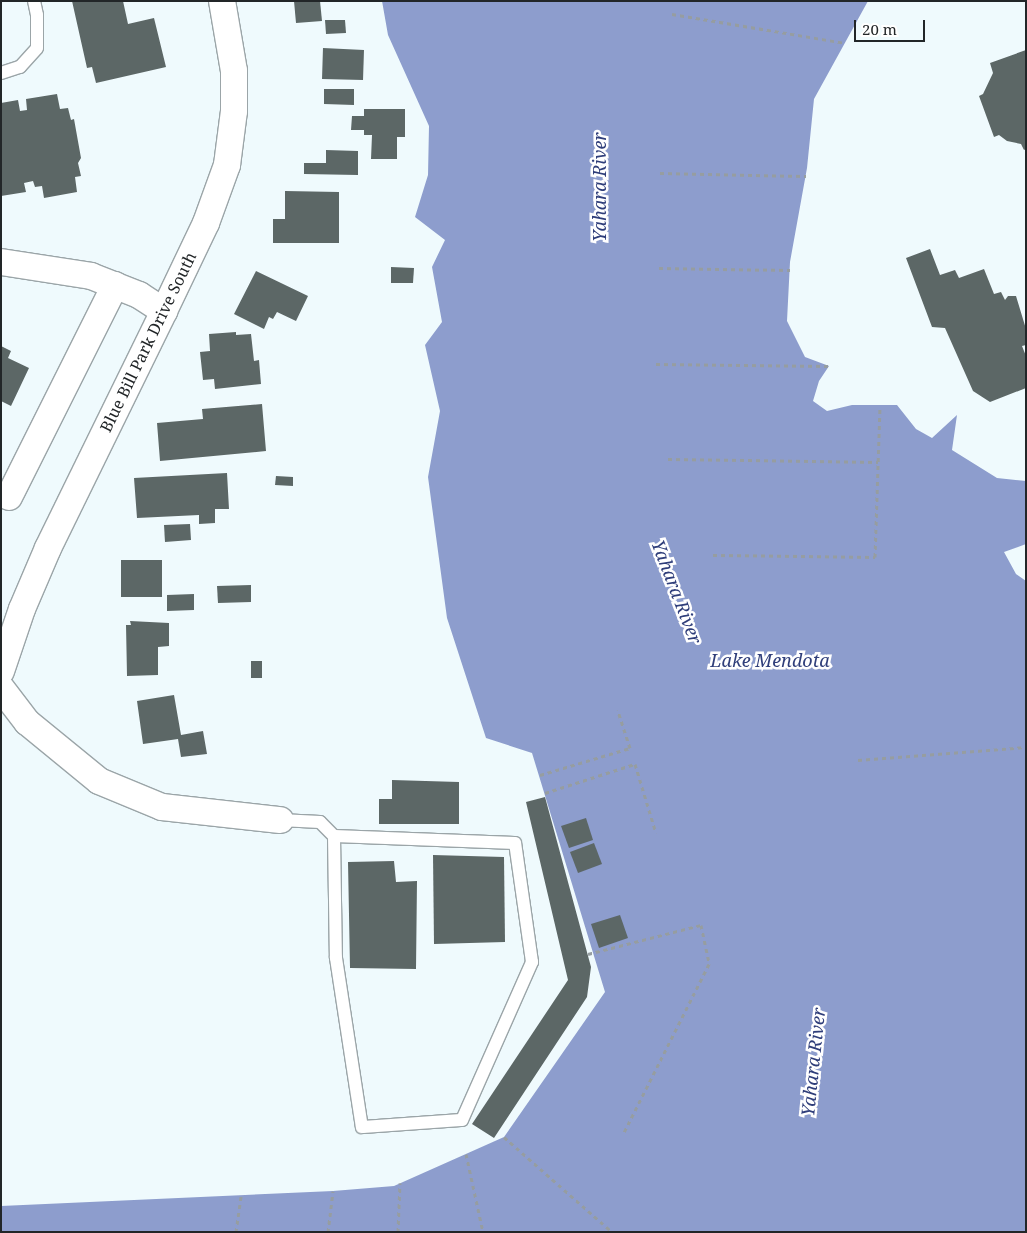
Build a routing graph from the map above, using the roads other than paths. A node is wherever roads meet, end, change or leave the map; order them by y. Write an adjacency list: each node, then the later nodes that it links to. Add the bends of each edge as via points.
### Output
1 (34, 1): 3 (lane, via 38,15 38,48 20,67)
2 (222, 1): 6 (street, Blue Bill Park Drive South, via 234,71 234,111 228,165 206,223)
3 (1, 73)
4 (1, 262): 5 (street, via 63,270)
5 (115, 284): 6 (street); 7 (street)
6 (164, 311): 8 (street, Blue Bill Park Drive South, via 48,548 22,609)
7 (8, 497)
8 (1, 671)
9 (1, 688): 10 (street, via 27,722 99,781 162,806)
10 (280, 820): 11 (lane, via 320,822)
11 (334, 836): 11 (lane, via 336,958 362,1127 462,1120 532,962 515,842)

